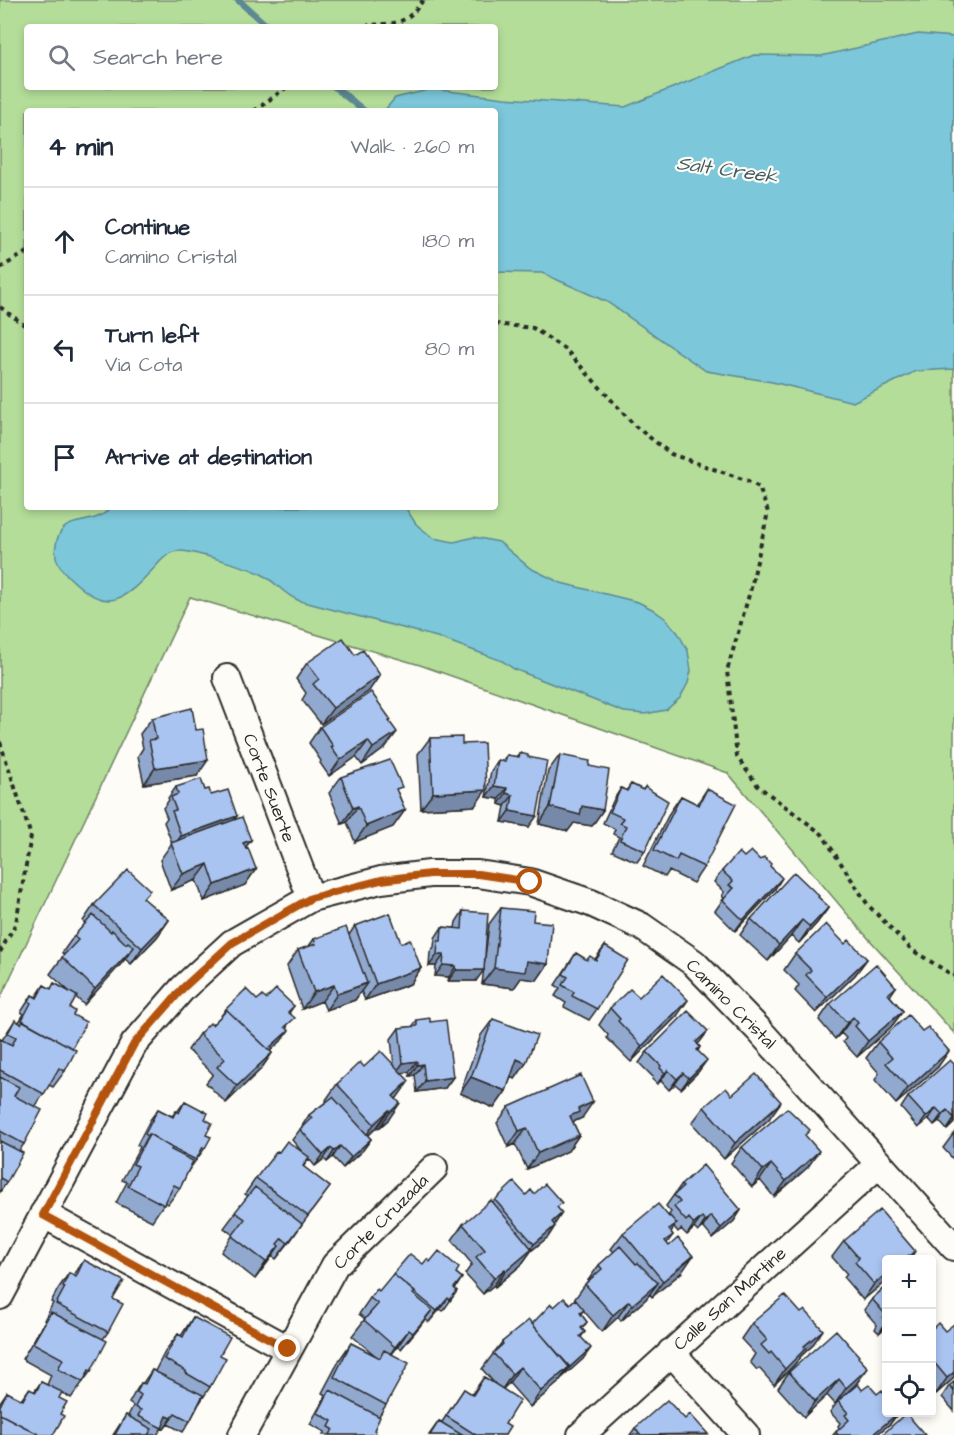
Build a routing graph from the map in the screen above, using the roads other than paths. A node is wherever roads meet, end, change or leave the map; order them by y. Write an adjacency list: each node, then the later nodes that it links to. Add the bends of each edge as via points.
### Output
1 (227, 678): 2 (street, Corte Suerte)
2 (311, 898): 3 (street, Camino Cristal, via 381,880 478,874 530,882 642,926 694,963); 5 (street, Camino Cristal, via 232,943 183,988 134,1044)
3 (879, 1164): 6 (street, Camino Cristal); 9 (street, Calle San Martine)
4 (434, 1168): 8 (street, Corte Cruzada, via 335,1265)
5 (43, 1215): 7 (street, Camino Cristal); 8 (street)
6 (954, 1247)
7 (0, 1296)
8 (288, 1349): 10 (street, Corte Cruzada)
9 (671, 1352): 11 (street, Calle San Martine); 12 (street)
10 (242, 1435)
11 (581, 1435)
12 (746, 1435)

